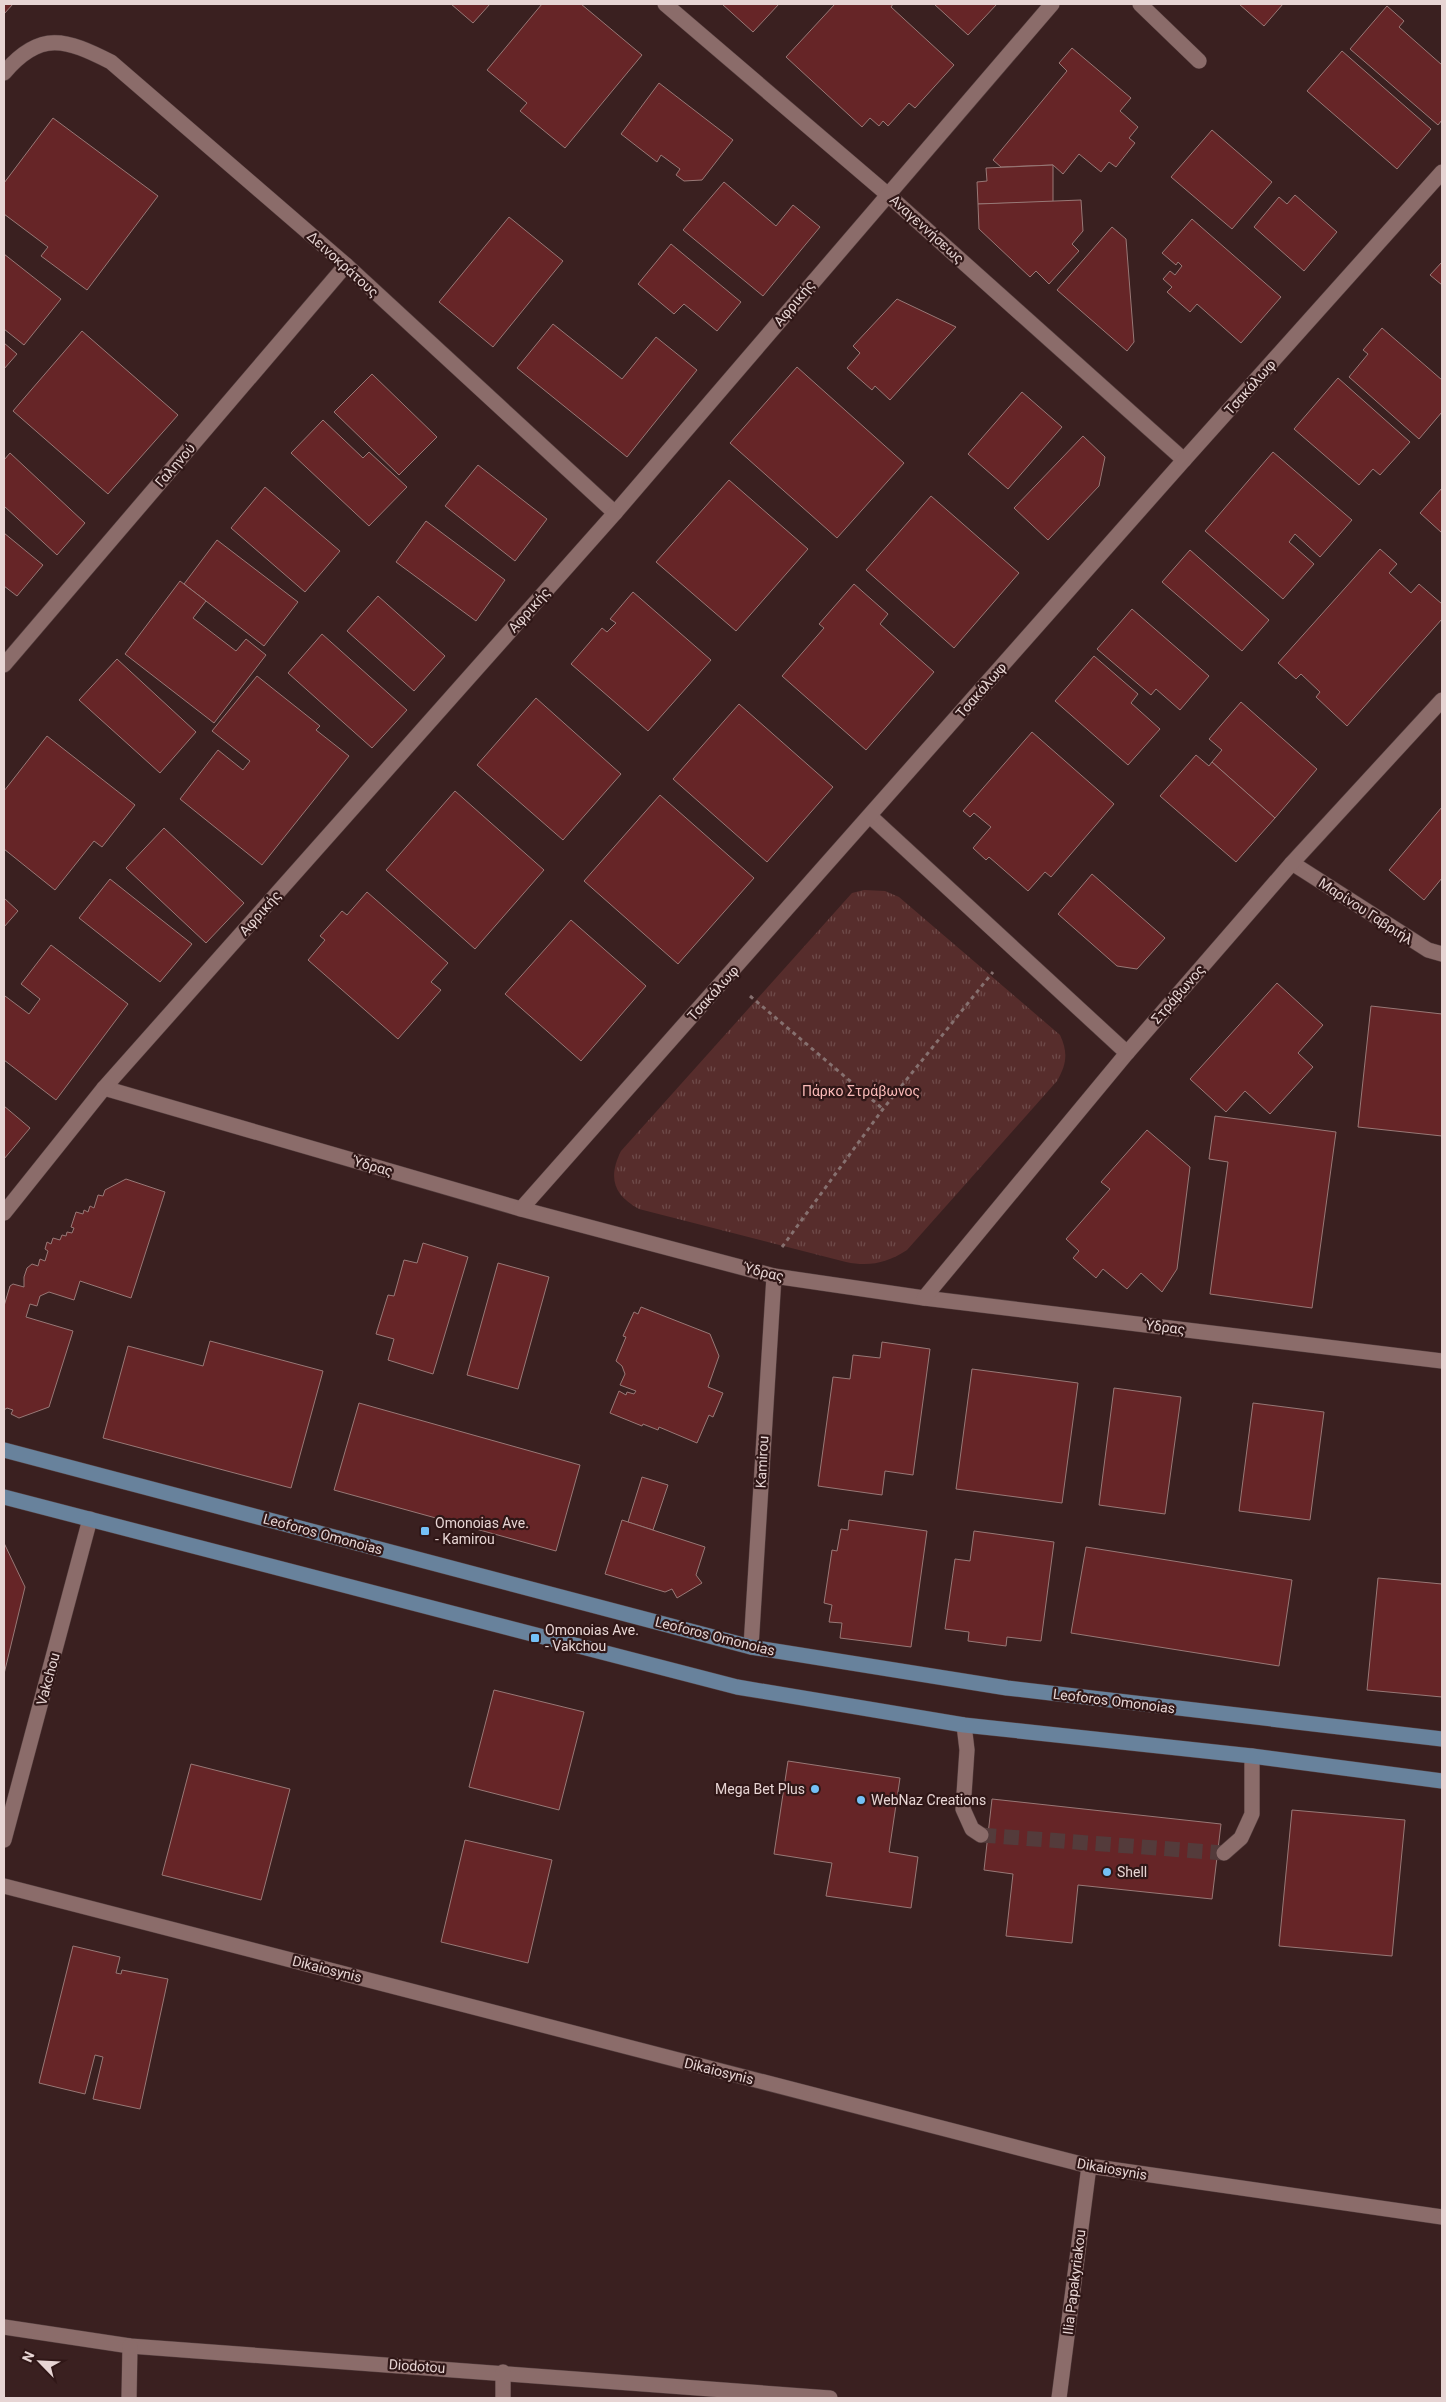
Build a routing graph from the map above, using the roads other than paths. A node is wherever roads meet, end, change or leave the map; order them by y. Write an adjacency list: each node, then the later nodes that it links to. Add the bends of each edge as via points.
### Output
1 (665, 4): 7 (street, Αναγεννήσεως)
2 (1052, 4): 7 (street, Αφρικής)
3 (1140, 4): 4 (street)
4 (1199, 61)
5 (4, 73): 8 (street, Δεινοκράτους, via 31,47 53,42 83,48 111,62)
6 (1442, 172): 9 (street, Τσακάλωφ)
7 (887, 194): 9 (street, Αναγεννήσεως); 10 (street, Αφρικής)
8 (346, 265): 10 (street, Δεινοκράτους); 11 (street, Γαληνού)
9 (1184, 460): 13 (street, Τσακάλωφ)
10 (616, 513): 17 (street, Αφρικής)
11 (4, 666)
12 (1442, 700): 14 (street, Στράβωνος)
13 (870, 816): 16 (street); 18 (street, Τσακάλωφ)
14 (1292, 863): 15 (street, Μαρίνου Γαβριήλ, via 1428,950); 16 (street, Στράβωνος)
15 (1442, 954)
16 (1127, 1053): 21 (street, Στράβωνος)
17 (104, 1088): 18 (street, Ύδρας); 19 (street, Αφρικής)
18 (522, 1209): 20 (street, Ύδρας)
19 (4, 1213)
20 (774, 1276): 21 (street, Ύδρας); 26 (street, Kamirou)
21 (924, 1298): 22 (street, Ύδρας)
22 (1442, 1361)
23 (4, 1450): 26 (main road, Leoforos Omonoias)
24 (4, 1497): 25 (main road)
25 (90, 1519): 27 (main road, via 737,1687); 32 (street, Vakchou)
26 (751, 1647): 28 (main road, Leoforos Omonoias, via 1007,1688)
27 (964, 1725): 29 (main road); 31 (street, via 967,1750 963,1809 972,1829)
28 (1442, 1739)
29 (1252, 1756): 30 (main road); 33 (street, via 1252,1814 1241,1838)
30 (1442, 1781)
31 (981, 1835)
32 (4, 1840)
33 (1224, 1853)
34 (4, 1886): 35 (street, Dikaiosynis)
35 (1089, 2166): 36 (street, Dikaiosynis); 43 (street, Ilia Papakyriakou)
36 (1442, 2217)
37 (4, 2326): 38 (street, Diodotou)
38 (130, 2346): 39 (street, Diodotou); 40 (street)
39 (503, 2372): 41 (street); 42 (street, Diodotou)
40 (129, 2398)
41 (502, 2398)
42 (830, 2398)
43 (1059, 2398)

